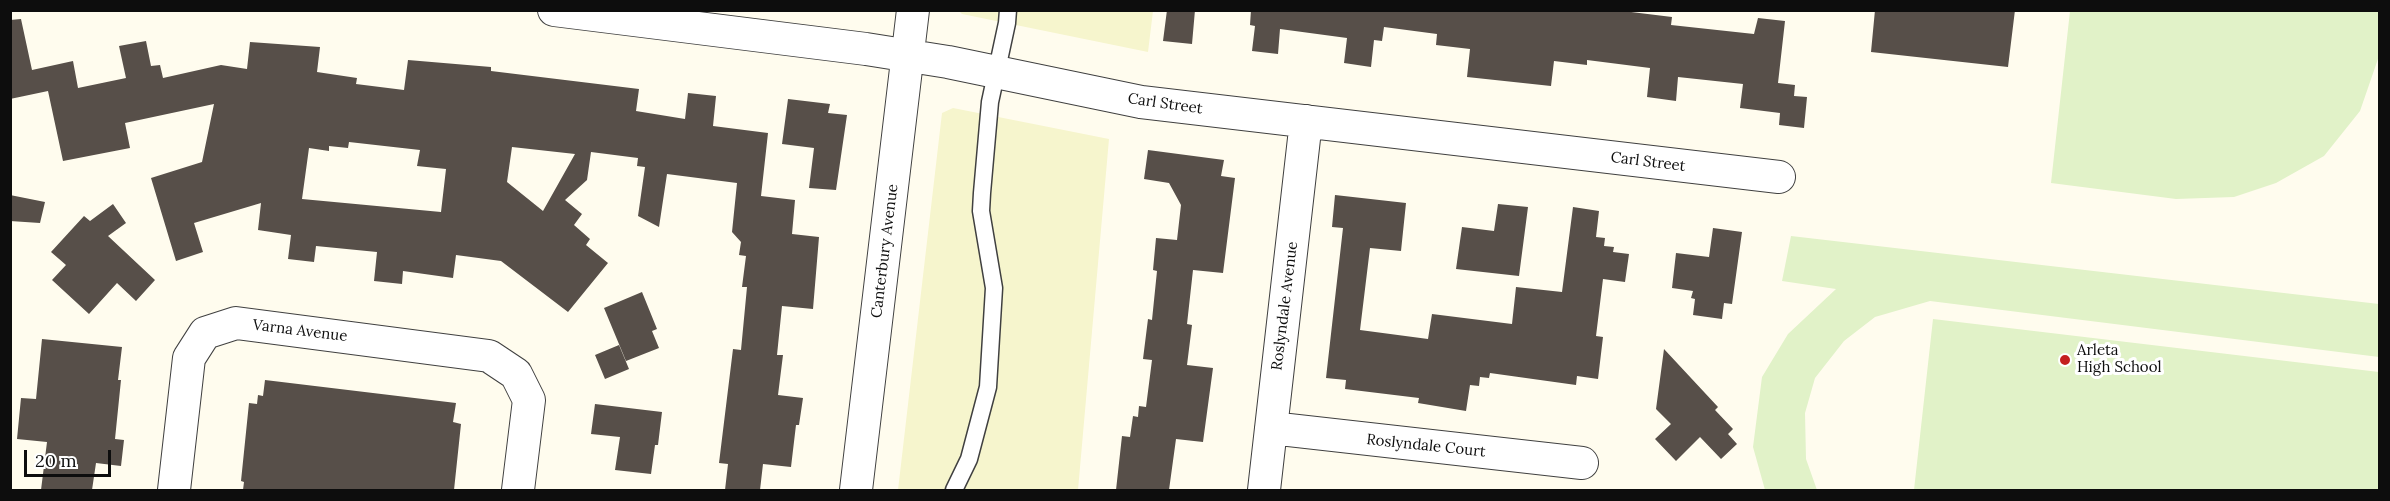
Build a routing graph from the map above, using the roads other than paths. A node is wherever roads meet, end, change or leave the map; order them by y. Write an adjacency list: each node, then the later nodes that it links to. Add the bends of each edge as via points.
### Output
1 (554, 10): 4 (street, Carl Street)
2 (913, 10): 4 (street, Canterbury Avenue)
3 (1008, 10): 5 (lane)
4 (908, 56): 5 (street, Carl Street); 12 (street, Canterbury Avenue)
5 (997, 72): 6 (street, Carl Street, via 1141,102); 13 (lane, via 990,102 981,211 994,288 988,387 969,459)
6 (1306, 121): 7 (street, Carl Street); 8 (street, Roslyndale Avenue)
7 (1779, 177)
8 (1271, 428): 9 (street, Roslyndale Court); 14 (street, Roslyndale Avenue)
9 (1582, 463)
10 (174, 490): 11 (street, Varna Avenue, via 189,358 205,333 236,323 489,356 516,374 529,400)
11 (518, 490)
12 (856, 490)
13 (954, 490)
14 (1264, 490)

